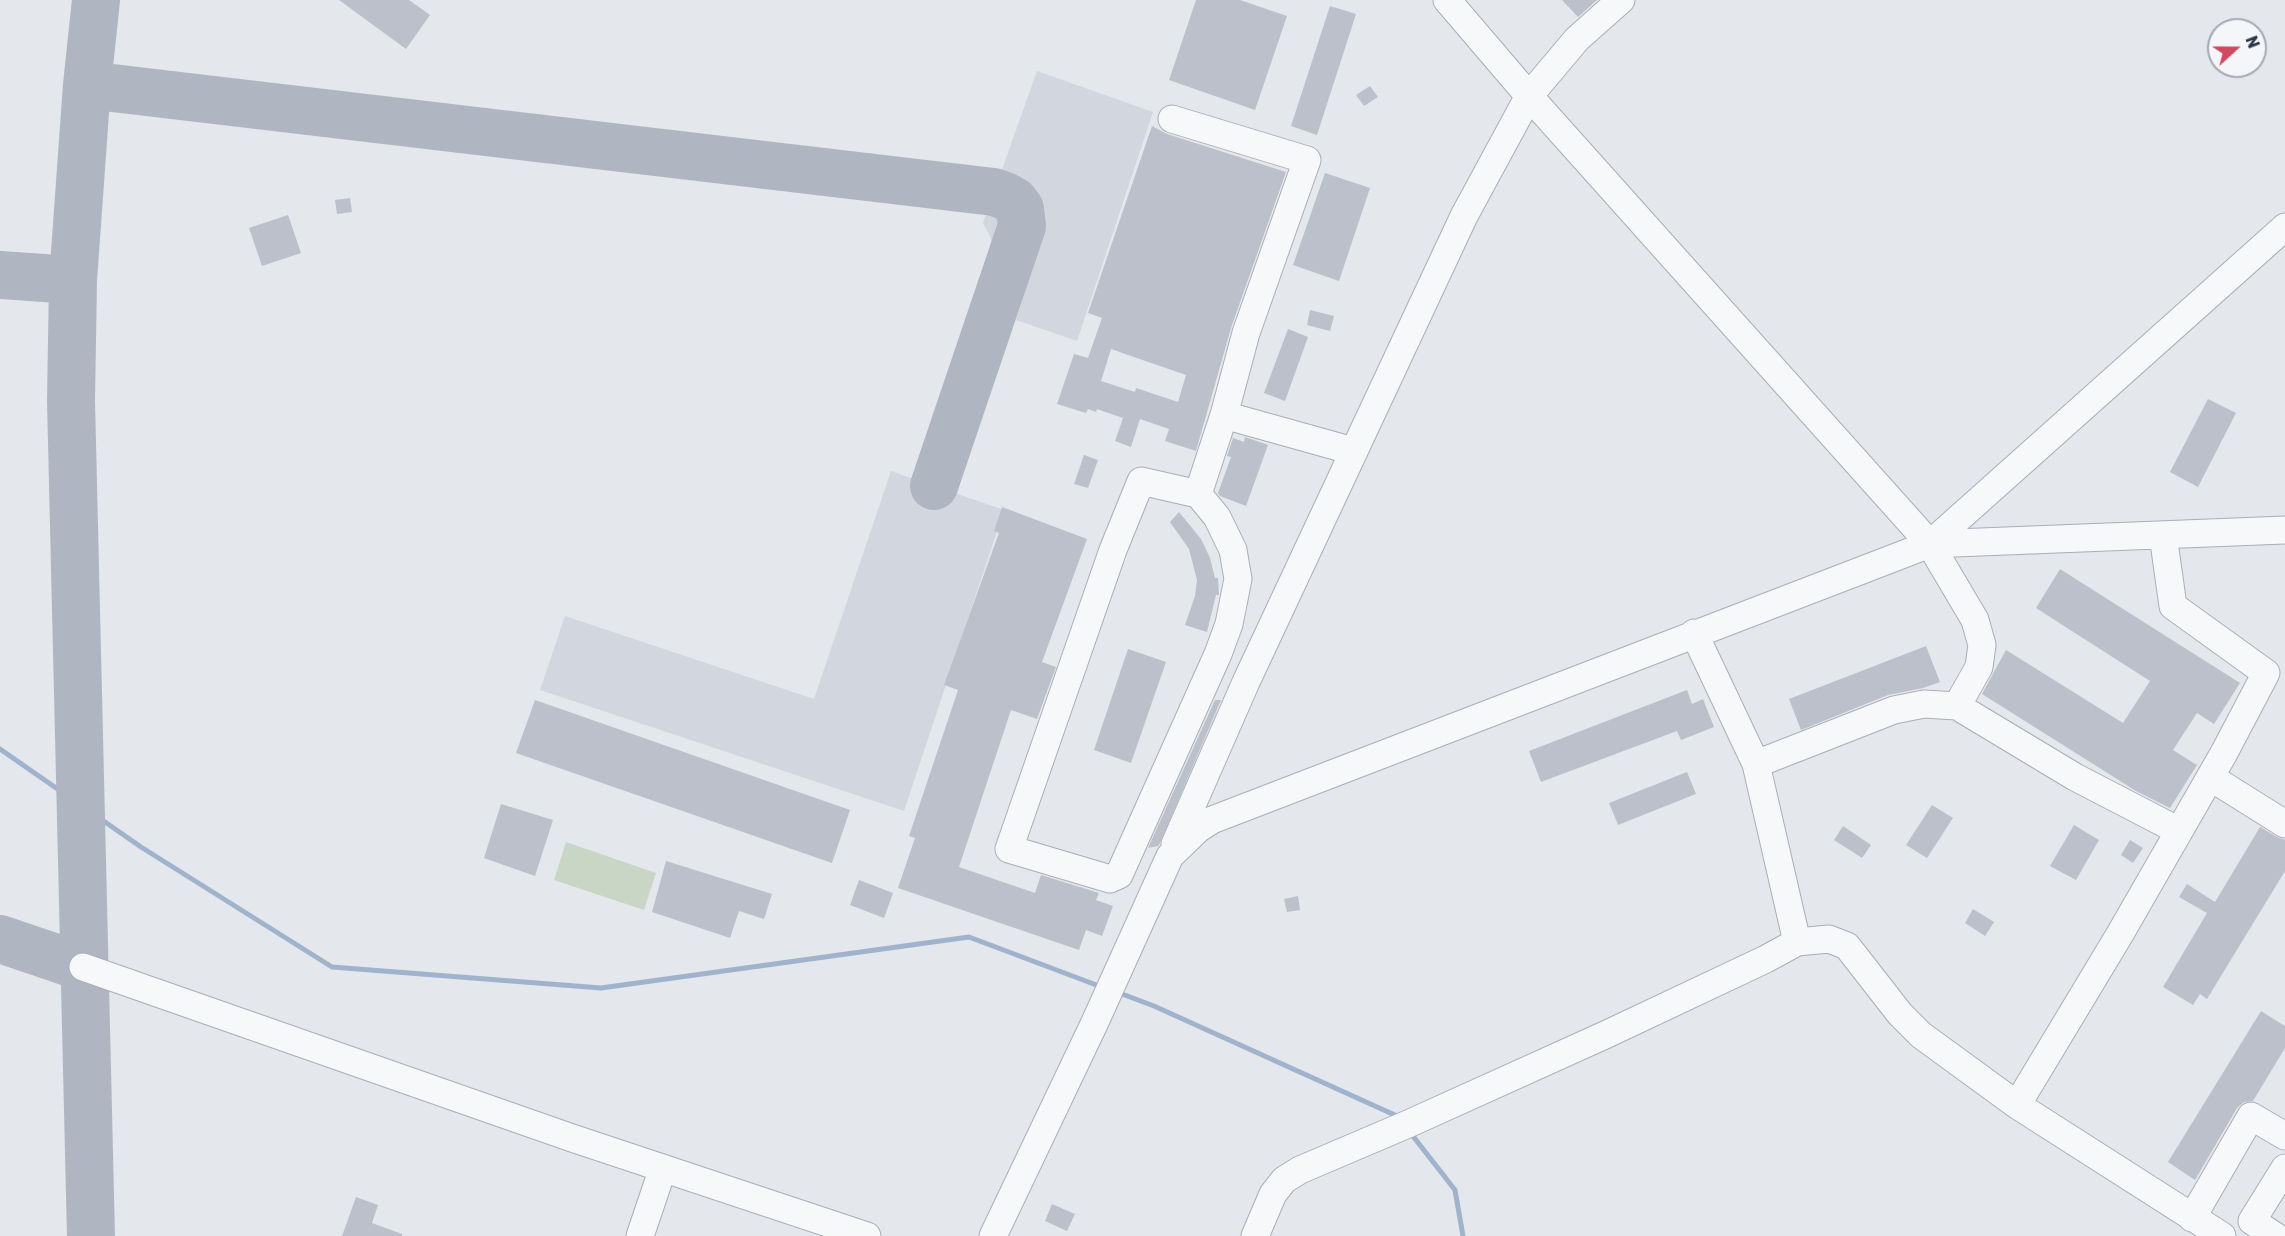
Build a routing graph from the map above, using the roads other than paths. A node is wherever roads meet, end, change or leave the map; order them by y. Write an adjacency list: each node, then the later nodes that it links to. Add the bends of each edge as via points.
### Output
1 (1447, 0): 3 (lane)
2 (1621, 0): 3 (lane, via 1577,39)
3 (1530, 96): 7 (lane, via 1464,216); 11 (lane)
4 (1172, 119): 6 (lane, via 1307,160 1246,333)
5 (2285, 227): 11 (lane)
6 (1224, 415): 7 (lane); 8 (lane)
7 (1353, 451): 14 (lane)
8 (1198, 494): 13 (lane, via 1217,517 1233,550 1238,579); 13 (lane, via 1141,481 1109,561 1009,849 1110,879 1119,875)
9 (2285, 530): 10 (lane)
10 (2163, 535): 11 (lane); 17 (lane, via 2174,606 2266,673)
11 (1930, 544): 12 (lane); 15 (lane, via 1975,620 1982,645 1979,667)
12 (1694, 633): 16 (lane); 20 (lane, via 1212,820)
13 (1218, 654): 14 (lane)
14 (1253, 668): 20 (lane)
15 (1957, 706): 16 (lane, via 1924,704 1894,710); 19 (lane, via 2075,777)
16 (1756, 764): 21 (lane)
17 (2210, 777): 18 (lane); 19 (lane)
18 (2285, 824)
19 (2179, 831): 23 (lane)
20 (1170, 856): 30 (lane)
21 (1797, 942): 23 (lane, via 1829,939 1848,946 1921,1035); 31 (lane, via 1605,1035 1300,1170 1284,1180 1273,1194)
22 (83, 967): 25 (lane)
23 (2017, 1105): 27 (lane)
24 (2285, 1136): 27 (lane, via 2251,1116)
25 (663, 1168): 28 (lane); 29 (lane)
26 (2285, 1168): 33 (lane, via 2252,1221)
27 (2192, 1218): 32 (lane)
28 (640, 1236)
29 (867, 1236)
30 (993, 1236)
31 (1256, 1236)
32 (2222, 1236)
33 (2275, 1236)

